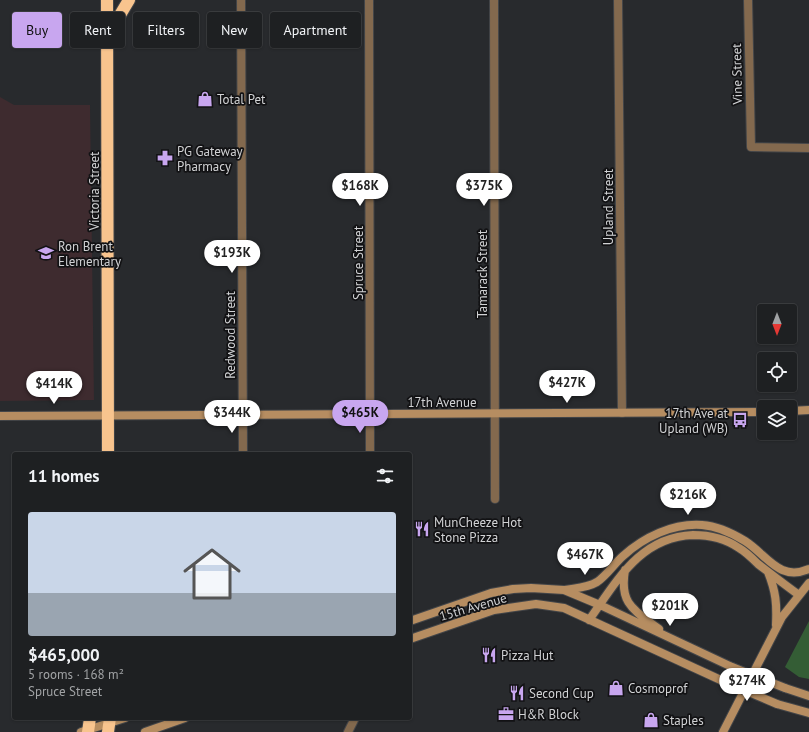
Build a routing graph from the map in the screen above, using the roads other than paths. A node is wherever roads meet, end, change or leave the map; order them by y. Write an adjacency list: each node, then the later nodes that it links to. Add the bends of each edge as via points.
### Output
1 (107, 0): 8 (highway, Victoria Street)
2 (129, 0): 8 (highway, via 117,20)
3 (241, 0): 16 (street, Redwood Street)
4 (369, 0): 17 (street, Spruce Street)
5 (494, 0): 18 (street, Tamarack Street)
6 (618, 0): 14 (street, Upland Street)
7 (748, 0): 9 (street, Vine Street, via 751,147)
8 (108, 54): 15 (highway, Victoria Street)
9 (809, 148)
10 (809, 410): 12 (main road)
11 (797, 411): 12 (main road)
12 (800, 411): 19 (main road)
13 (757, 412): 14 (main road, 17th Avenue)
14 (622, 413): 18 (main road, 17th Avenue)
15 (108, 414): 16 (main road, 17th Avenue); 20 (main road, 17th Avenue); 21 (highway, Victoria Street)
16 (242, 414): 17 (main road, 17th Avenue); 22 (street, Redwood Street)
17 (370, 414): 18 (main road, 17th Avenue); 23 (street, Spruce Street)
18 (494, 414): 24 (street, Tamarack Street)
19 (809, 414)
20 (0, 416)
21 (108, 452)
22 (242, 452)
23 (370, 452)
24 (495, 499)
25 (809, 569): 29 (main road, via 799,573 780,570 746,541 728,531 703,525 678,527 649,537 624,555 596,582 581,588)
26 (625, 570): 27 (main road, via 653,545 680,536 703,535 724,540 739,548); 31 (main road); 36 (main road, via 624,588 628,602 635,611)
27 (768, 572): 30 (main road); 34 (main road, via 776,596)
28 (809, 583): 30 (main road)
29 (564, 590): 31 (main road, 15th Avenue); 32 (main road, 15th Avenue, via 532,588 491,593)
30 (799, 596): 34 (main road)
31 (600, 605): 33 (main road); 36 (main road, 15th Avenue)
32 (412, 620)
33 (589, 620): 35 (main road, 15th Avenue, via 564,608 536,604 494,610); 38 (main road, 15th Avenue, bridge, via 777,704)
34 (775, 630): 46 (main road)
35 (412, 638)
36 (672, 639): 37 (main road, 15th Avenue, bridge, via 732,667)
37 (809, 696)
38 (809, 713)
39 (120, 720): 42 (main road)
40 (179, 720): 44 (main road)
41 (354, 720): 45 (street)
42 (110, 724): 43 (main road)
43 (87, 728)
44 (145, 732)
45 (348, 732)
46 (723, 732)

